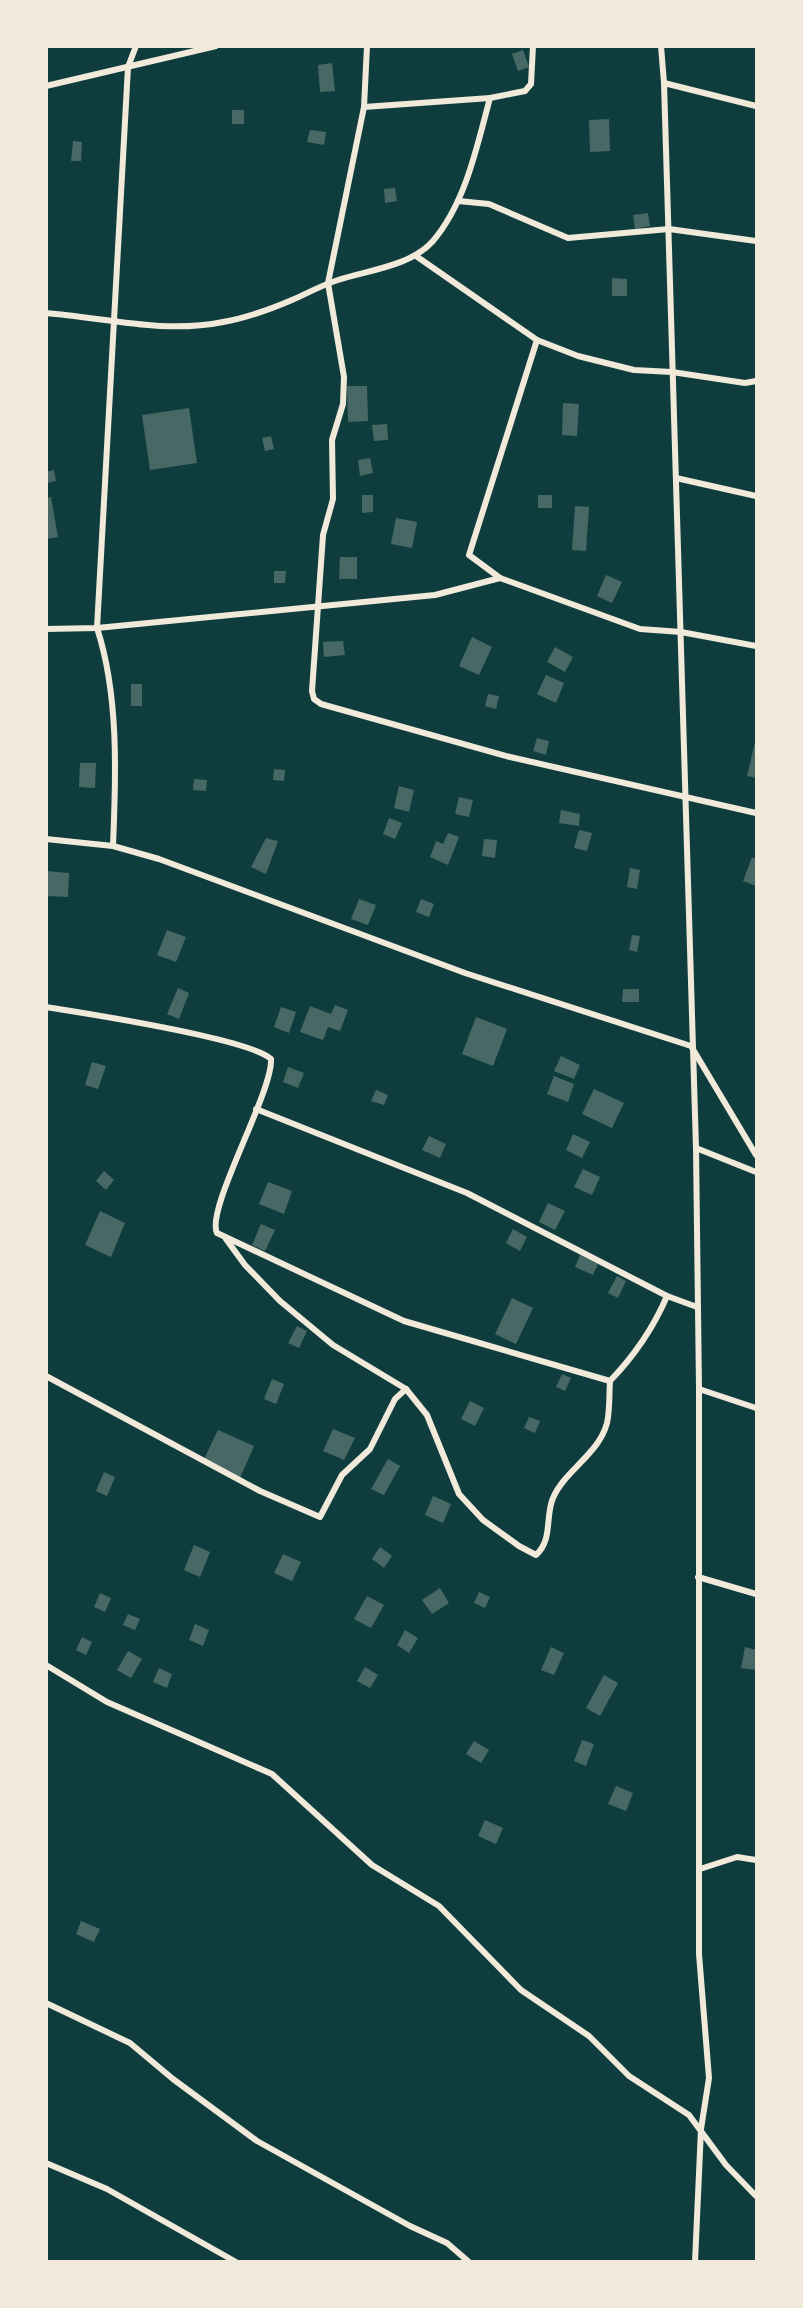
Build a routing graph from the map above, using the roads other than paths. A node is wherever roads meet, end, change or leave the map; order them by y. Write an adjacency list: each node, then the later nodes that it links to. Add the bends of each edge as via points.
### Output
1 (136, 46): 6 (street)
2 (216, 46): 6 (street)
3 (367, 46): 11 (street)
4 (533, 46): 9 (street, via 529,88)
5 (661, 46): 7 (street)
6 (128, 67): 8 (street); 18 (street)
7 (664, 83): 10 (street); 13 (street)
8 (46, 86)
9 (490, 98): 11 (street); 12 (street)
10 (756, 106)
11 (364, 107): 16 (street)
12 (458, 201): 13 (street, via 489,204 568,238); 15 (street, via 434,240)
13 (669, 229): 14 (street); 20 (street)
14 (756, 241)
15 (417, 256): 16 (street); 19 (street)
16 (328, 283): 18 (street, via 224,322 184,327); 25 (street, via 344,376 343,404 332,440 333,499 323,535)
17 (46, 313): 18 (street)
18 (116, 324): 26 (street)
19 (537, 340): 20 (street, via 578,356 634,370); 24 (street, via 469,548 472,560)
20 (672, 372): 21 (street, via 745,383); 22 (street)
21 (756, 381)
22 (676, 478): 23 (street); 28 (street)
23 (756, 496)
24 (500, 578): 25 (street, via 435,595); 28 (street, via 640,628)
25 (320, 606): 26 (street); 30 (street, via 312,691 321,704 510,757)
26 (96, 628): 27 (street); 33 (street, via 104,651 115,755)
27 (46, 629)
28 (681, 632): 29 (street); 30 (street)
29 (756, 646)
30 (686, 799): 31 (street); 35 (street)
31 (756, 813)
32 (46, 839): 33 (street)
33 (113, 846): 35 (street, via 159,859 465,973)
34 (46, 1007): 36 (street, via 225,1042 269,1056 272,1063)
35 (691, 1046): 37 (street); 38 (street)
36 (256, 1110): 40 (street, via 223,1194 215,1227); 41 (street, via 467,1193)
37 (696, 1148): 39 (street); 42 (street)
38 (756, 1155)
39 (756, 1173)
40 (224, 1236): 44 (street, via 404,1321); 45 (street, via 245,1265 280,1301 333,1345)
41 (667, 1296): 42 (street); 44 (street, via 657,1321 633,1358)
42 (697, 1307): 46 (street)
43 (46, 1376): 45 (street, via 260,1491 320,1517 338,1481 370,1449 395,1399)
44 (610, 1381): 45 (street, via 608,1421 603,1434 554,1496 546,1538 536,1555 483,1520 459,1494 427,1415)
45 (406, 1389)
46 (699, 1389): 47 (street); 48 (street)
47 (756, 1408)
48 (698, 1577): 49 (street); 52 (street)
49 (756, 1594)
50 (46, 1665): 54 (street, via 107,1702 272,1774 372,1864 439,1906 521,1990 589,2036 630,2076 679,2107)
51 (756, 1860): 52 (street, via 737,1857)
52 (699, 1869): 54 (street, via 699,1954 709,2078)
53 (46, 2003): 58 (street, via 130,2043 257,2141 447,2243)
54 (701, 2129): 56 (street, via 726,2165); 59 (street)
55 (46, 2163): 57 (street, via 107,2189)
56 (756, 2196)
57 (236, 2262)
58 (469, 2262)
59 (695, 2262)

